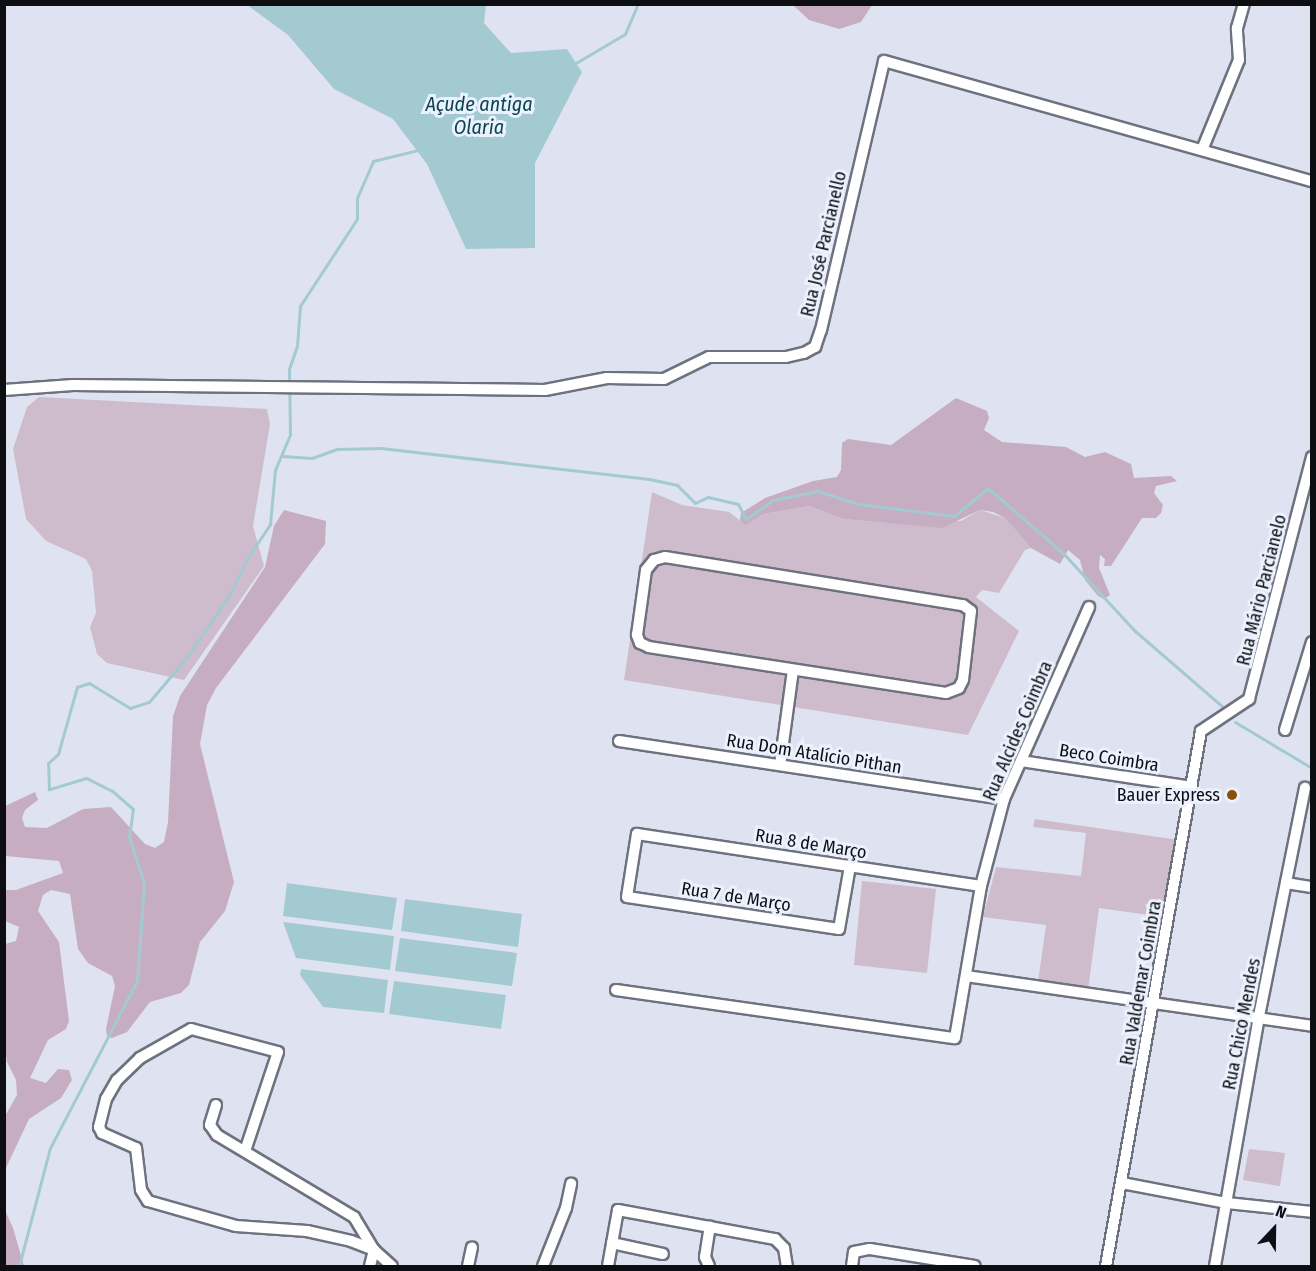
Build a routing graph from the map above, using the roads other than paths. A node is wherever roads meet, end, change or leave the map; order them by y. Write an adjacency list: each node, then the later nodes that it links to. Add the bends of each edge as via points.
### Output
1 (1244, 4): 2 (street, via 1237,28 1239,60)
2 (1202, 150): 3 (street, Rua José Parcianello); 4 (street, Rua José Parcianello, via 884,61 815,347 786,357 709,357 664,379 607,378 545,390 73,386)
3 (1311, 181)
4 (4, 390)
5 (1311, 457): 9 (street, Rua Mário Parcianelo, via 1257,680 1249,699)
6 (1089, 607): 12 (street, Rua Alcides Coimbra)
7 (1311, 642): 10 (street)
8 (793, 670): 8 (street, via 946,693 959,688 970,611 956,602 665,557 654,560 646,570 637,635 640,644); 13 (street)
9 (1225, 717): 14 (street, Rua Valdemar Coimbra, via 1201,731)
10 (1285, 730)
11 (619, 741): 13 (street, Rua Dom Atalício Pithan)
12 (1021, 761): 14 (street, Beco Coimbra); 16 (street, Rua Alcides Coimbra)
13 (780, 765): 16 (street, Rua Dom Atalício Pithan)
14 (1192, 787): 24 (street, Rua Valdemar Coimbra)
15 (1305, 788): 19 (street, Rua Chico Mendes)
16 (1004, 799): 20 (street, Rua Alcides Coimbra)
17 (637, 834): 18 (street, Rua 8 de Março); 18 (street, Rua 7 de Março, via 627,897 839,929)
18 (850, 866): 20 (street, Rua 8 de Março)
19 (1286, 882): 21 (street); 25 (street, Rua Chico Mendes)
20 (981, 886): 22 (street, Rua Alcides Coimbra)
21 (1311, 886)
22 (966, 976): 23 (street, Rua Alcides Coimbra, via 955,1038); 24 (street)
23 (615, 990)
24 (1154, 1006): 25 (street); 29 (street, Rua Valdemar Coimbra)
25 (1258, 1021): 26 (street); 31 (street, Rua Chico Mendes)
26 (1311, 1026)
27 (216, 1105): 28 (street, via 212,1131)
28 (245, 1151): 36 (street, via 354,1217); 36 (street, via 278,1052 190,1029 140,1058 117,1080 106,1099 99,1127 102,1133 136,1148 141,1190 148,1201 236,1226 306,1231)
29 (1122, 1183): 31 (street); 47 (street, Rua Valdemar Coimbra)
30 (571, 1184): 41 (street, via 566,1208)
31 (1227, 1203): 32 (street); 48 (street, Rua Chico Mendes)
32 (1311, 1212)
33 (710, 1226): 34 (street, via 618,1210); 43 (street, via 705,1257); 44 (street, via 775,1239 784,1248)
34 (612, 1243): 37 (street); 42 (street)
35 (472, 1247): 40 (street)
36 (374, 1250): 38 (street); 39 (street)
37 (663, 1254)
38 (370, 1266)
39 (392, 1266)
40 (468, 1266)
41 (543, 1266)
42 (608, 1266)
43 (709, 1266)
44 (787, 1266)
45 (852, 1266): 46 (street, via 854,1252 870,1249)
46 (975, 1266)
47 (1106, 1266)
48 (1215, 1266)

